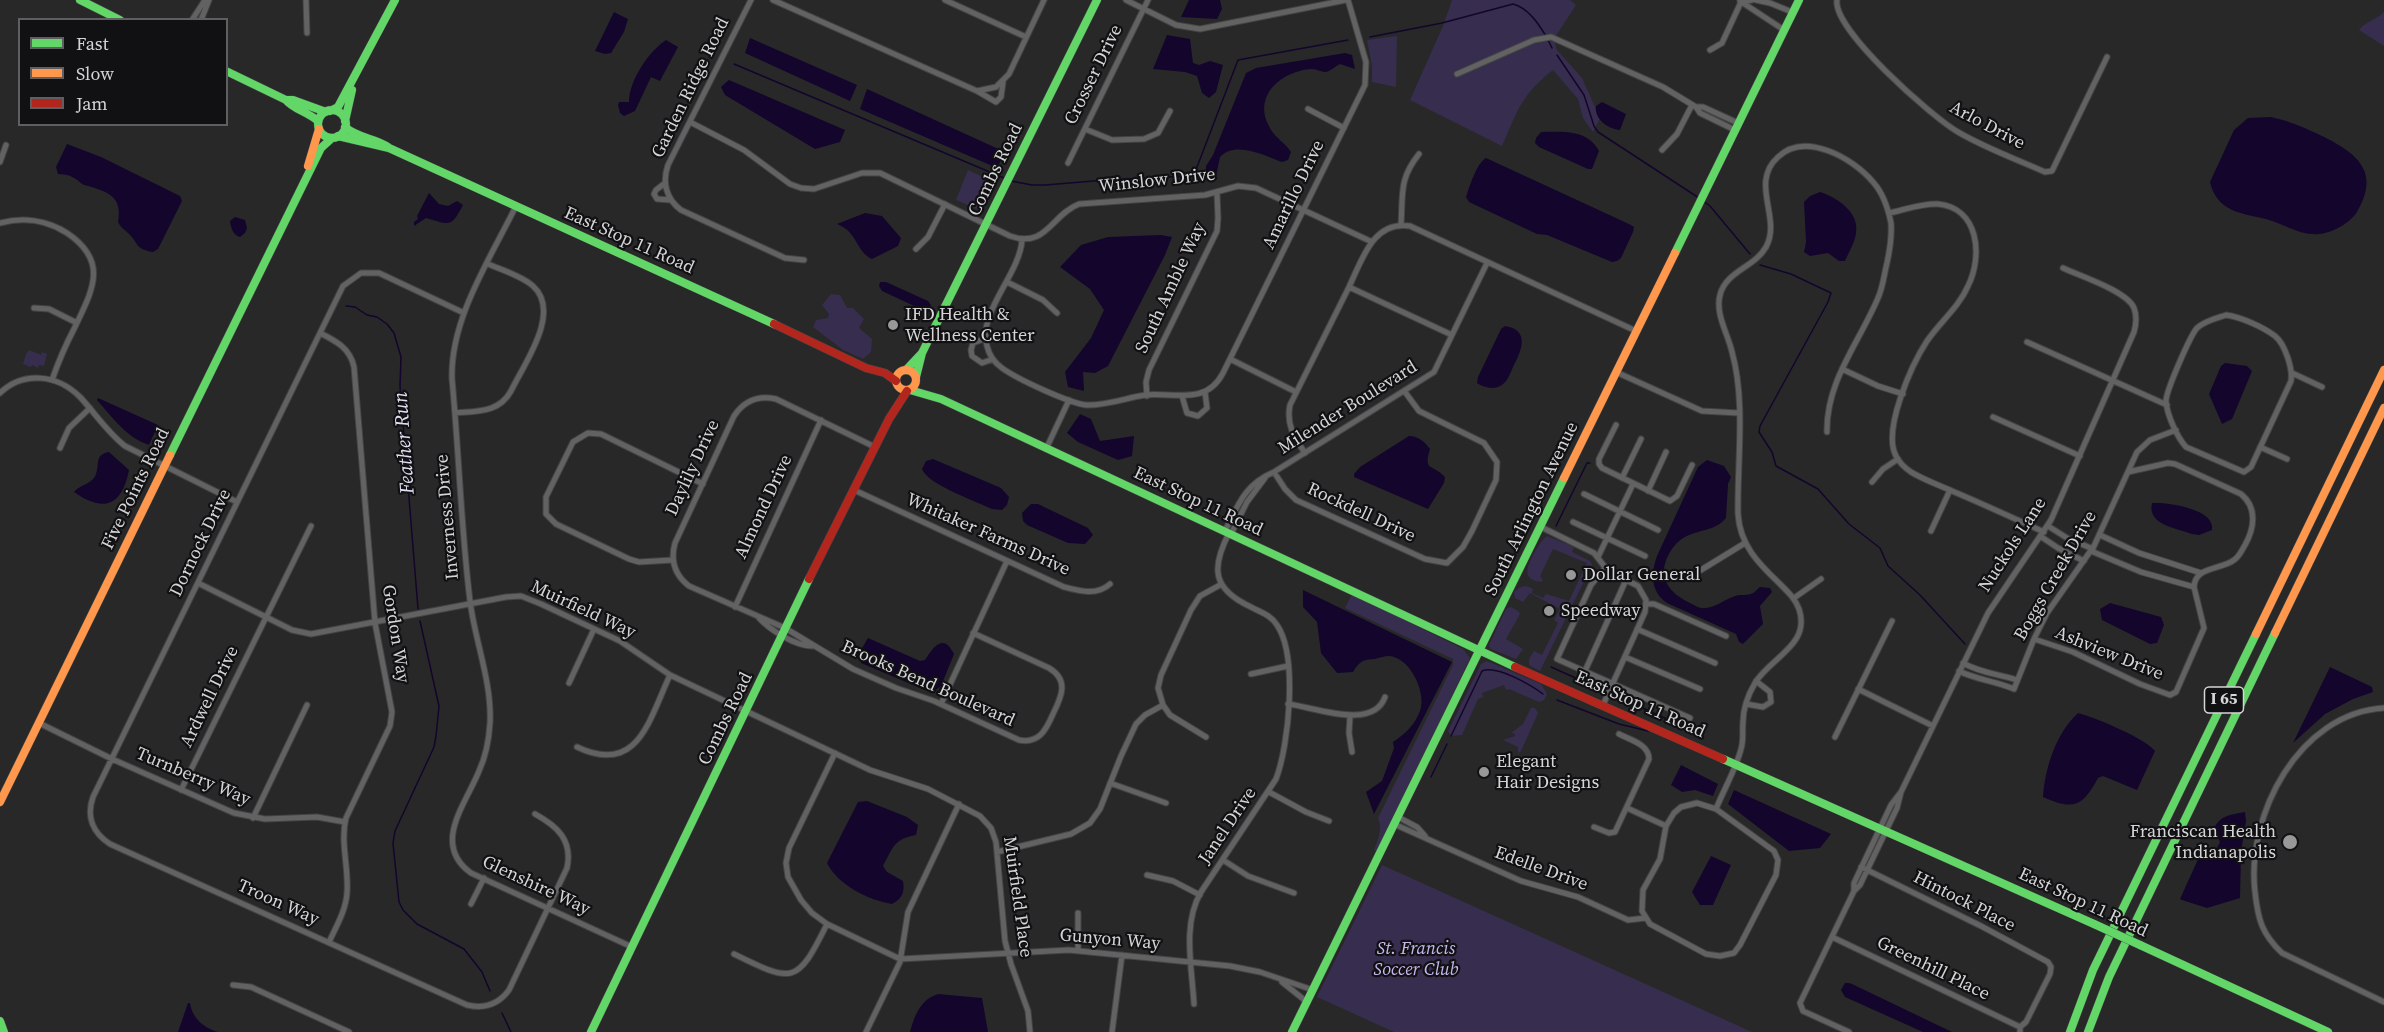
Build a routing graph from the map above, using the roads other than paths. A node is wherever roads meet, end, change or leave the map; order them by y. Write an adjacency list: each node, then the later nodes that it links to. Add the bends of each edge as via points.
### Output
1 (80, 0): 19 (main road)
2 (207, 0): 20 (street); 21 (street)
3 (306, 0): 23 (street)
4 (395, 0): 29 (main road)
5 (752, 0): 37 (street, Garden Ridge Road)
6 (773, 0): 31 (street)
7 (945, 0): 24 (street)
8 (1044, 0): 24 (street)
9 (1097, 0): 59 (main road, Combs Road)
10 (1126, 0): 17 (street)
11 (1148, 0): 17 (street, Crosser Drive)
12 (1347, 0): 17 (street, via 1200,29 1176,25); 41 (street, Amarillo Drive, via 1367,74)
13 (1754, 0): 16 (street); 18 (street)
14 (1799, 0): 18 (main road, South Arlington Avenue)
15 (1837, 0): 26 (street, Arlo Drive, via 1841,19 1864,50 1941,120 1958,132 2045,172 2052,171)
16 (1740, 1): 22 (street); 25 (street, via 1722,43)
17 (1144, 9): 42 (street, Crosser Drive)
18 (1792, 12): 22 (main road, South Arlington Avenue)
19 (116, 18)
20 (194, 18)
21 (202, 18)
22 (1784, 30): 40 (main road, South Arlington Avenue)
23 (307, 33)
24 (1026, 37): 30 (street)
25 (1710, 51)
26 (2107, 57)
27 (228, 72): 32 (main road)
28 (1457, 74): 33 (street, via 1550,37 1663,87)
29 (355, 77): 35 (main road, via 339,107); 38 (main road)
30 (1004, 82): 31 (street); 31 (street, via 996,102)
31 (977, 91)
32 (286, 100): 35 (main road); 39 (main road, via 308,112)
33 (1694, 106): 40 (street, via 1700,113); 46 (street)
34 (1308, 109): 41 (street)
35 (328, 111): 38 (main road, via 340,114); 39 (main road)
36 (1170, 111): 42 (street, via 1158,133 1144,139 1112,140)
37 (690, 122): 50 (street, Garden Ridge Road, via 668,167); 54 (street, via 744,150 796,187 813,189 877,172)
38 (345, 124): 43 (main road); 45 (main road, East Stop 11 Road, via 353,133)
39 (319, 125): 43 (main road, via 324,135); 51 (main road, Five Points Road)
40 (1737, 126): 74 (main road, South Arlington Avenue)
41 (1344, 128): 56 (street, Amarillo Drive)
42 (1085, 129): 49 (street, Crosser Drive)
43 (335, 137): 45 (main road, East Stop 11 Road); 51 (main road, Five Points Road, via 322,145)
44 (6, 145): 48 (street)
45 (389, 148): 55 (main road, East Stop 11 Road)
46 (1662, 150)
47 (1419, 154): 60 (street, via 1403,179)
48 (0, 162)
49 (1068, 163)
50 (665, 183): 53 (street, Garden Ridge Road); 53 (street, via 654,194 657,200)
51 (300, 190): 125 (main road, Five Points Road)
52 (1217, 193): 56 (street, Winslow Drive, via 1251,186); 61 (street, Winslow Drive, via 1081,204 1067,211 1040,236); 99 (street, South Amble Way, via 1217,231 1149,370)
53 (670, 200): 64 (street, via 681,210 775,253)
54 (945, 204): 59 (street); 63 (street, via 928,237)
55 (516, 206): 66 (street, Inverness Drive); 82 (main road, East Stop 11 Road)
56 (1304, 209): 62 (street, Winslow Drive); 81 (street, Amarillo Drive)
57 (1889, 213): 84 (street, via 1891,244 1880,291); 98 (street, via 1934,204 1948,206 1967,219 1977,246 1968,287 1922,350); 107 (street, via 1880,191 1865,173 1820,148 1792,148 1772,163 1765,188 1768,244 1727,281 1719,298 1720,315 1733,353)
58 (0, 223): 73 (street, via 26,219 54,226 80,243 90,256 95,275)
59 (986, 224): 61 (street); 79 (main road, Combs Road)
60 (1401, 225): 62 (street, via 1383,231); 65 (street)
61 (1022, 240): 68 (street, via 1020,255)
62 (1371, 241): 69 (street)
63 (916, 249)
64 (804, 260)
65 (1487, 263): 74 (street); 76 (street, Milender Boulevard)
66 (488, 264): 72 (street, Inverness Drive); 106 (street, via 536,289 545,306 544,321 504,401 488,410)
67 (2063, 268): 90 (street, Nuckols Lane, via 2117,293 2135,310 2134,332)
68 (1007, 282): 71 (street, via 1043,300); 77 (street, via 988,320)
69 (1349, 287): 76 (street); 95 (street)
70 (34, 308): 73 (street, via 49,309)
71 (1057, 313)
72 (464, 314): 75 (street, Dornock Drive, via 384,274 372,272 348,280); 106 (street, Inverness Drive, via 453,357)
73 (77, 323): 89 (street)
74 (1636, 331): 86 (main road, South Arlington Avenue)
75 (320, 333): 136 (street, Dornock Drive); 170 (street, Gordon Way, via 343,346 354,367)
76 (1452, 335): 96 (street, Milender Boulevard, via 1434,372)
77 (986, 338): 80 (street); 80 (street, via 974,342 971,353 979,362)
78 (2027, 342): 90 (street)
79 (922, 353): 85 (main road, Combs Road); 88 (main road, Combs Road)
80 (993, 359): 102 (street, via 1005,370)
81 (1230, 359): 94 (street, Amarillo Drive, via 1219,380); 95 (street)
82 (857, 361): 85 (main road, East Stop 11 Road); 91 (main road, East Stop 11 Road, via 885,373)
83 (2384, 368): 271 (main road, I 65, via 2093,970)
84 (1842, 369): 98 (street); 113 (street, via 1831,400)
85 (903, 371): 88 (main road, via 912,372); 91 (main road, via 897,375)
86 (1616, 372): 107 (street, via 1702,411); 141 (main road, South Arlington Avenue)
87 (2292, 373): 92 (street); 103 (street, via 2280,341 2228,315 2199,327 2168,390); 116 (street)
88 (916, 379): 93 (main road, via 915,387); 101 (main road, East Stop 11 Road)
89 (52, 380): 97 (street, via 21,379); 104 (street, via 73,391)
90 (2113, 381): 103 (street); 121 (street, Nuckols Lane)
91 (896, 383): 93 (main road, via 901,390); 109 (main road, Combs Road)
92 (2322, 387)
93 (908, 390): 101 (main road, East Stop 11 Road); 109 (main road, Combs Road)
94 (1205, 392): 100 (street); 100 (street, Amarillo Drive, via 1206,409 1198,416 1187,413)
95 (1296, 392): 120 (street, via 1290,405 1289,426)
96 (1405, 392): 120 (street, Milender Boulevard); 126 (street, Rockdell Drive, via 1419,411 1484,443 1497,462 1496,480 1466,541 1447,563 1425,559 1296,500)
97 (0, 393)
98 (1903, 394): 122 (street, via 1891,434)
99 (1147, 396): 100 (street); 102 (street, via 1092,405)
100 (1182, 396)
101 (941, 399): 118 (main road, East Stop 11 Road)
102 (1068, 400): 118 (street)
103 (2167, 405): 112 (street)
104 (90, 408): 117 (street, via 67,430); 125 (street, via 119,442)
105 (2384, 408): 272 (main road, I 65, via 2109,977)
106 (455, 413): 165 (street, Inverness Drive)
107 (1738, 413): 148 (street, via 1738,514)
108 (1993, 417): 121 (street)
109 (889, 419): 115 (main road, Combs Road)
110 (821, 420): 115 (street); 130 (street, Daylily Drive, via 776,399 756,398 744,404 734,415); 167 (street, Almond Drive)
111 (1616, 425): 128 (street, via 1599,464)
112 (2176, 429): 116 (street, via 2187,448 2239,471 2250,468); 127 (street, Boggs Creek Drive, via 2141,447)
113 (1827, 432)
114 (1641, 439): 128 (street)
115 (875, 447): 132 (main road, Combs Road)
116 (2260, 447): 123 (street)
117 (60, 448)
118 (1046, 449): 144 (main road, East Stop 11 Road)
119 (1666, 452): 134 (street)
120 (1305, 453): 126 (street, Milender Boulevard)
121 (2080, 456): 140 (street, Nuckols Lane)
122 (1898, 459): 129 (street); 133 (street, via 1911,472)
123 (2287, 459)
124 (1692, 465): 134 (street, via 1677,496 1670,501)
125 (164, 466): 136 (street); 203 (main road, Five Points Road)
126 (1274, 472): 144 (street, Milender Boulevard, via 1256,488)
127 (2128, 472): 146 (street, Boggs Creek Drive); 157 (street, via 2175,464 2241,494 2248,501 2253,530 2239,556)
128 (1622, 478): 131 (street)
129 (1872, 482)
130 (702, 484): 152 (street, Daylily Drive, via 675,543); 152 (street, via 601,434 590,433 576,438 570,446 545,499 548,517 558,526 632,560)
131 (1633, 484): 134 (street); 137 (street)
132 (854, 490): 153 (street, Whitaker Farms Drive); 173 (main road, Combs Road)
133 (1950, 490): 143 (street); 145 (street)
134 (1648, 491)
135 (1584, 494): 137 (street)
136 (237, 502): 160 (street, Dornock Drive)
137 (1620, 512): 142 (street); 147 (street)
138 (1573, 522): 147 (street)
139 (311, 526): 168 (street, Ardwell Drive)
140 (2048, 526): 145 (street, Nuckols Lane); 149 (street)
141 (1541, 527): 151 (street); 177 (main road, South Arlington Avenue)
142 (1658, 530)
143 (1931, 531)
144 (1228, 533): 162 (street, via 1218,557); 177 (main road, East Stop 11 Road)
145 (2042, 534): 154 (street, via 2058,548); 180 (street, Nuckols Lane, via 1991,607)
146 (2100, 535): 149 (street, Boggs Creek Drive); 157 (street)
147 (1607, 538): 150 (street); 151 (street)
148 (1745, 543): 156 (street); 164 (street)
149 (2092, 550): 154 (street, Boggs Creek Drive); 163 (street, via 2141,572)
150 (1645, 556)
151 (1598, 557): 155 (street)
152 (673, 560): 167 (street, Brooks Bend Boulevard, via 685,583)
153 (1007, 561): 161 (street, Whitaker Farms Drive, via 1064,587 1094,592); 174 (street)
154 (2084, 561): 176 (street, Boggs Creek Drive)
155 (1605, 568): 159 (street); 182 (street, via 1590,586 1557,659)
156 (1701, 570)
157 (2201, 573): 163 (street)
158 (1821, 579): 164 (street)
159 (1626, 580): 166 (street, via 1642,591); 182 (street)
160 (198, 583): 168 (street, Muirfield Way); 211 (street, Dornock Drive)
161 (1110, 584)
162 (1220, 585): 181 (street, via 1238,601 1275,622); 197 (street, via 1200,596 1191,610 1159,681 1158,695)
163 (2194, 587): 176 (street, Ashview Drive, via 2204,628 2174,694 2140,684 2073,652)
164 (1794, 598): 187 (street, via 1801,619 1796,640)
165 (471, 604): 170 (street, Muirfield Way); 171 (street, Muirfield Way, via 521,596); 230 (street, Inverness Drive, via 489,696 490,728 482,766)
166 (1647, 604): 172 (street); 175 (street)
167 (735, 607): 173 (street, Brooks Bend Boulevard)
168 (266, 617): 170 (street, Muirfield Way, via 297,632 311,634); 214 (street, Ardwell Drive)
169 (1892, 621): 191 (street)
170 (375, 623): 226 (street, Gordon Way, via 392,718)
171 (594, 629): 185 (street, Muirfield Way, via 624,643); 188 (street)
172 (1637, 629): 178 (street); 179 (street)
173 (784, 631): 193 (street, Brooks Bend Boulevard, via 805,646 812,646 882,683); 200 (main road, Combs Road)
174 (973, 633): 193 (street); 193 (street, Brooks Bend Boulevard, via 1058,675 1061,697 1047,728 1032,741 1019,740)
175 (1726, 636)
176 (2034, 639): 186 (street, Boggs Creek Drive)
177 (1479, 651): 198 (main road, East Stop 11 Road); 224 (main road, South Arlington Avenue)
178 (1625, 657): 189 (street); 190 (street)
179 (1715, 663)
180 (1963, 663): 183 (street, Nuckols Lane); 186 (street, via 1978,671)
181 (1288, 666): 184 (street); 194 (street, Janel Drive)
182 (1585, 671): 189 (street)
183 (1959, 672): 186 (street, Boggs Creek Drive, via 2014,689); 204 (street, Nuckols Lane)
184 (1251, 674)
185 (670, 675): 200 (street, Muirfield Way); 208 (street, via 631,747 607,756)
186 (2017, 680)
187 (1756, 681): 195 (street); 195 (street, via 1770,692 1771,702 1763,707)
188 (569, 683)
189 (1613, 684): 198 (street); 202 (street)
190 (1700, 689)
191 (1858, 689): 204 (street); 206 (street)
192 (1385, 697): 201 (street, via 1371,712)
193 (940, 704)
194 (1288, 704): 201 (street); 215 (street, Janel Drive, via 1280,768)
195 (1746, 704): 212 (street)
196 (307, 705): 223 (street)
197 (1163, 705): 207 (street, via 1174,718); 213 (street, via 1136,724)
198 (1603, 705): 212 (main road, East Stop 11 Road)
199 (2384, 708): 257 (street, via 2349,716 2321,733 2297,756 2263,813 2254,848 2253,875 2260,925 2270,942 2282,953)
200 (747, 711): 210 (street, Muirfield Way); 246 (main road, Combs Road)
201 (1350, 716): 209 (street)
202 (1690, 718)
203 (39, 723): 211 (street, Turnberry Way); 216 (main road, Five Points Road)
204 (1933, 726): 229 (street, Nuckols Lane, via 1897,808)
205 (1619, 734): 219 (street, via 1643,746 1650,755)
206 (1835, 736)
207 (1206, 737)
208 (577, 747)
209 (1352, 752)
210 (835, 753): 218 (street, Muirfield Way); 243 (street, via 790,846 786,863 788,877 801,900)
211 (112, 759): 214 (street, Turnberry Way); 231 (street, Dornock Drive, via 91,803 90,817)
212 (1736, 764): 220 (street); 229 (main road, East Stop 11 Road)
213 (1110, 783): 217 (street); 232 (street, via 1098,814 1084,828)
214 (181, 790): 223 (street, Turnberry Way)
215 (1269, 792): 225 (street); 233 (street, Janel Drive)
216 (0, 802)
217 (1166, 803)
218 (959, 804): 221 (street, Muirfield Way); 251 (street, via 908,912)
219 (1627, 808): 227 (street); 228 (street, via 1615,832)
220 (1716, 808): 227 (street, via 1689,804 1674,813); 242 (street, via 1774,851 1778,860 1775,879 1740,945 1734,952 1715,957 1650,924)
221 (971, 809): 232 (street, Muirfield Place, via 991,828)
222 (535, 814): 240 (street, Troon Way, via 559,830 568,852 567,870)
223 (252, 818): 226 (street, Turnberry Way, via 317,817)
224 (1396, 820): 242 (street, Edelle Drive, via 1521,881 1578,897 1628,920); 255 (main road, South Arlington Avenue)
225 (1329, 821)
226 (345, 822): 245 (street, Gordon Way, via 347,895)
227 (1666, 826): 242 (street, via 1660,859 1643,890 1642,911)
228 (1594, 827)
229 (1883, 829): 234 (street, Nuckols Lane); 273 (main road, East Stop 11 Road, bridge)
230 (453, 830): 236 (street, Glenshire Way, via 452,842 458,858 467,870)
231 (96, 832): 245 (street, Troon Way, via 110,844)
232 (997, 852): 248 (street, Muirfield Place)
233 (1223, 860): 237 (street, via 1248,876); 238 (street, Janel Drive)
234 (1864, 869): 244 (street, Nuckols Lane, via 1854,883 1854,891); 261 (street, Hintock Place, via 2048,962 2050,974)
235 (1147, 874): 238 (street, via 1173,881)
236 (484, 878): 239 (street); 240 (street, Glenshire Way)
237 (1294, 893)
238 (1200, 895): 252 (street, Janel Drive, via 1191,918)
239 (471, 904)
240 (548, 908): 245 (street, Troon Way, via 510,988 490,1005 477,1007 450,997); 246 (street, Glenshire Way)
241 (1078, 913): 247 (street)
242 (1646, 918)
243 (827, 924): 249 (street, via 808,961 790,973 769,972); 251 (street)
244 (1832, 937): 261 (street, Greenhill Place); 270 (street, Nuckols Lane, via 1800,1004 1803,1011)
245 (329, 942)
246 (632, 947): 265 (main road, Combs Road)
247 (1078, 951): 248 (street, Gunyon Way); 250 (street, Gunyon Way)
248 (1007, 953): 251 (street, Gunyon Way); 267 (street, Muirfield Place, via 1028,1011)
249 (734, 954)
250 (1122, 955): 252 (street, Gunyon Way); 268 (street)
251 (901, 959): 266 (street)
252 (1192, 963): 253 (street, Gunyon Way, via 1251,970); 258 (street, Janel Drive)
253 (1278, 980): 255 (street, Gunyon Way); 256 (street)
254 (233, 985): 260 (street, via 251,987)
255 (1313, 990): 256 (main road, South Arlington Avenue)
256 (1307, 1002): 269 (main road, South Arlington Avenue)
257 (2384, 1002)
258 (1194, 1004)
259 (0, 1021): 262 (main road)
260 (335, 1025): 263 (street); 264 (street)
261 (2020, 1030)
262 (4, 1032)
263 (332, 1032)
264 (349, 1032)
265 (591, 1032)
266 (866, 1032)
267 (1030, 1032)
268 (1112, 1032)
269 (1292, 1032)
270 (1849, 1032)
271 (2070, 1032)
272 (2088, 1032)
273 (2328, 1032)

